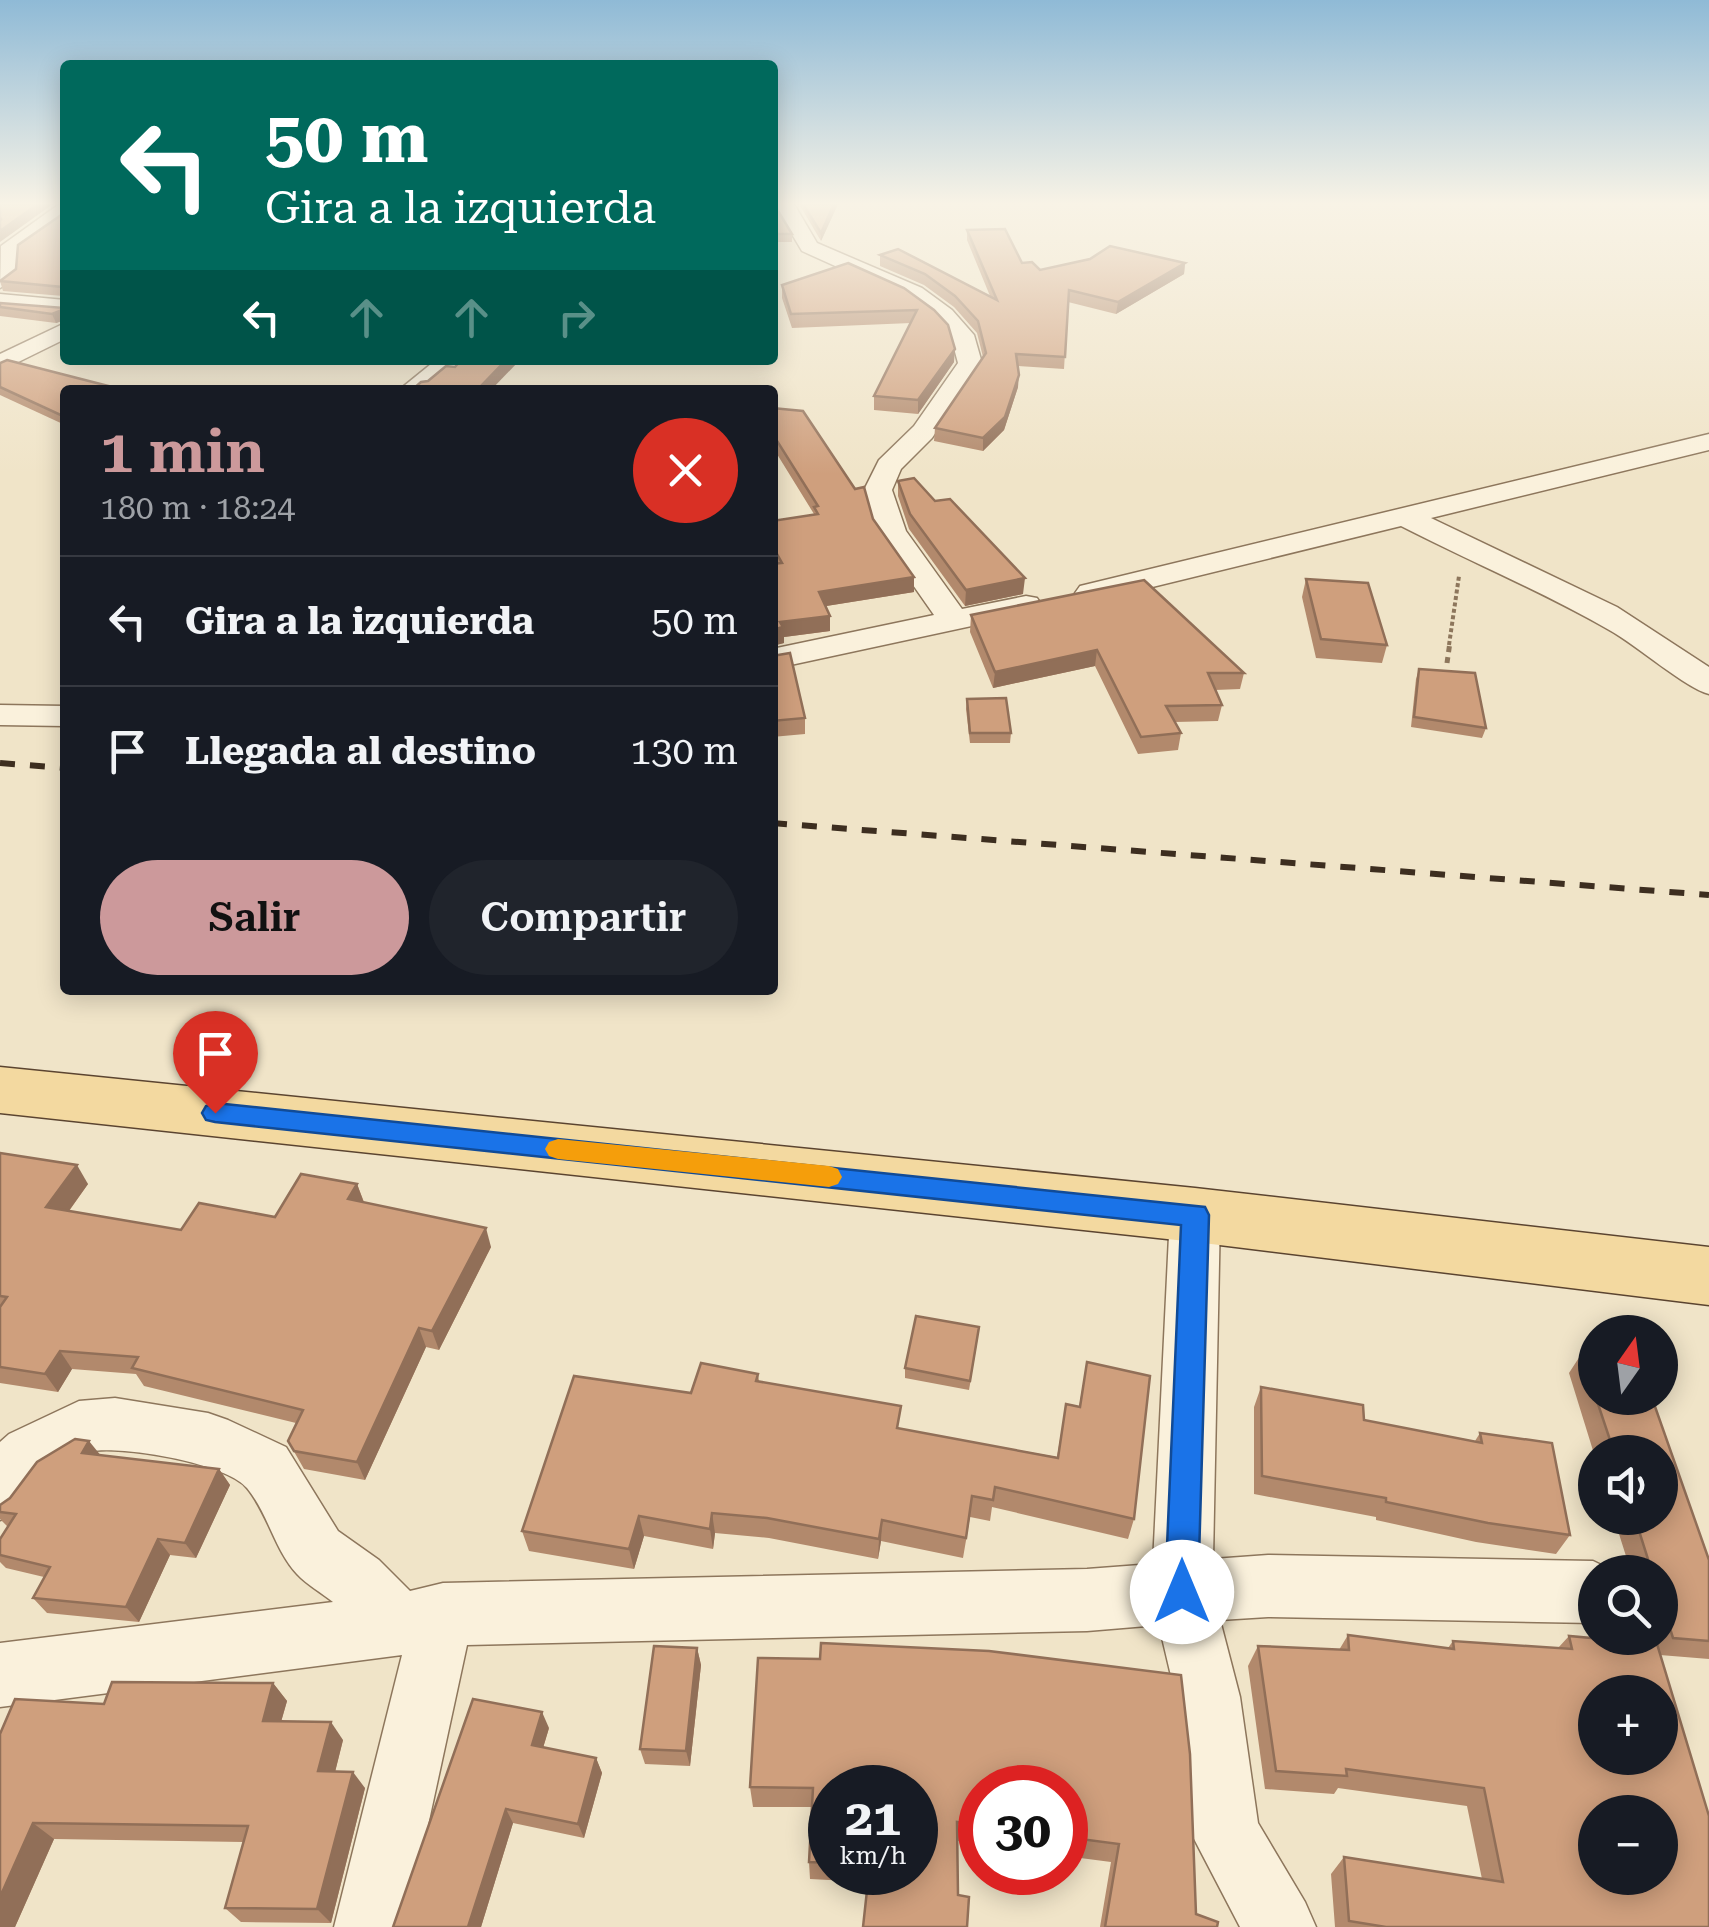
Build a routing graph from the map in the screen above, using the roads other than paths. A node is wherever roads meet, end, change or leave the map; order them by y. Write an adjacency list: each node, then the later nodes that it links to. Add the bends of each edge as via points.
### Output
1 (915, 294): 10 (street, via 962,336 970,364 889,466 878,490 891,532)
2 (0, 300): 3 (street)
3 (60, 306)
4 (60, 333): 5 (street)
5 (0, 364)
6 (444, 365): 7 (street)
7 (418, 385)
8 (1709, 442): 9 (street)
9 (1408, 518): 10 (street); 12 (street, via 1610,618)
10 (954, 620): 11 (street)
11 (778, 658)
12 (1709, 684)
13 (0, 714): 14 (street)
14 (60, 716)
15 (0, 1090): 16 (main road)
16 (1195, 1215): 17 (main road); 19 (street)
17 (1709, 1276)
18 (0, 1492): 21 (street, via 29,1453 80,1427 115,1424 208,1439 266,1466 316,1552 393,1618)
19 (1182, 1592): 20 (street, via 1268,1586); 21 (street); 24 (street, via 1208,1697 1225,1833)
20 (1578, 1592)
21 (415, 1620): 22 (street); 23 (street)
22 (0, 1675)
23 (370, 1927)
24 (1280, 1927)

